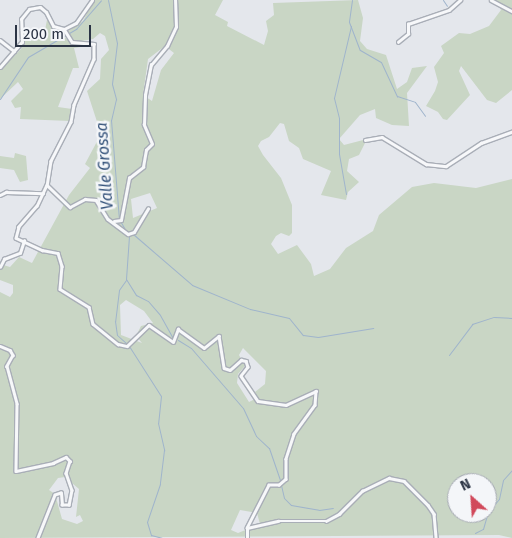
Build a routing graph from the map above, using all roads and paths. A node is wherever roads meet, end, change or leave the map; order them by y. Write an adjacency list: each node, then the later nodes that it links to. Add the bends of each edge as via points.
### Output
1 (92, 0): 6 (street, via 76,23)
2 (175, 0): 18 (street, via 176,27 167,46 151,65 145,95 144,125 152,144 146,150 143,167 129,178 121,220)
3 (460, 0): 8 (street, via 448,10 408,24 408,34)
4 (491, 0): 5 (street)
5 (512, 11)
6 (64, 29): 9 (street, via 53,26 40,7 29,9 21,19 22,42); 14 (street, via 72,42 92,42 95,46 94,59 74,105 71,122 51,161)
7 (0, 40): 9 (street)
8 (398, 42)
9 (16, 52): 10 (street)
10 (2, 62): 11 (street)
11 (0, 67)
12 (512, 132): 13 (street, via 481,143 446,166 426,164 382,136)
13 (365, 140)
14 (47, 185): 15 (street); 18 (street, via 70,207 85,199 96,200 108,219)
15 (43, 193): 16 (street, via 6,192); 19 (street, via 37,206 19,227 16,238)
16 (0, 195)
17 (148, 209): 18 (street, via 130,235)
18 (114, 221)
19 (24, 242): 20 (street, via 20,253 4,259); 22 (street, via 58,254 62,266 60,289 89,307 93,324 118,344 127,346 149,325 173,342 178,329 204,348 219,336 224,368 230,370 241,360 246,361 248,367 242,376 258,400 286,405 316,391 315,406 294,434 286,459 284,483 269,485)
20 (0, 267)
21 (0, 346): 23 (street, via 13,355 7,366 17,404 16,471 68,457 66,476 72,490 69,505 62,505 61,493 55,495)
22 (247, 528): 24 (street); 25 (street, via 278,521 301,523 334,518 362,491 390,478 404,481 428,505 434,514)
23 (38, 538)
24 (247, 538)
25 (436, 538)

